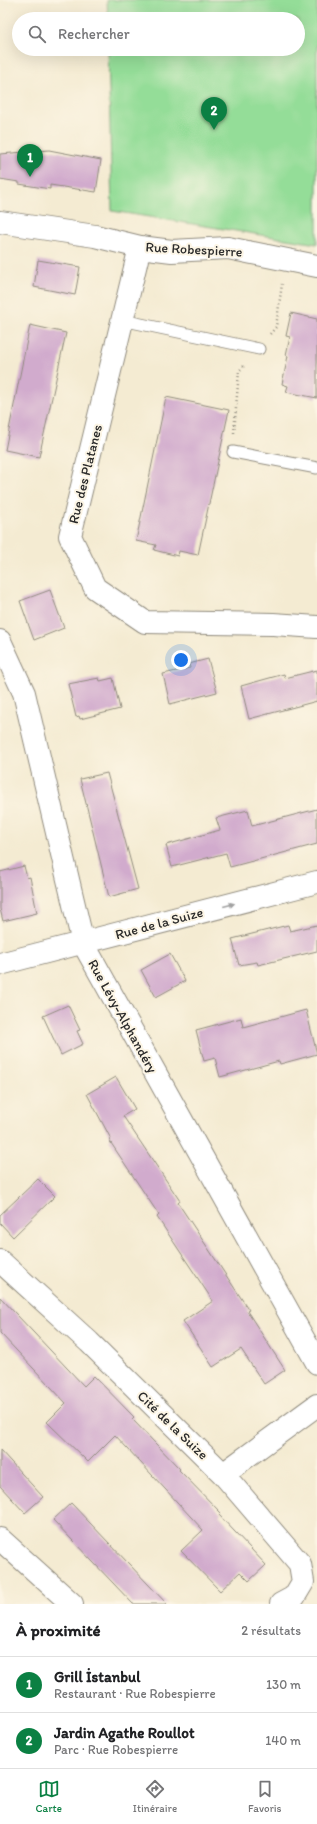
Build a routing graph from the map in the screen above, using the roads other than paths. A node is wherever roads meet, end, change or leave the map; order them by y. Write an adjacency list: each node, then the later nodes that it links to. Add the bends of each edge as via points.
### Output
1 (0, 222): 2 (street, Rue Robespierre, via 95,236)
2 (140, 247): 3 (street, Rue Robespierre, via 172,251 228,248); 4 (street, Rue des Platanes)
3 (317, 266)
4 (122, 320): 5 (lane); 8 (street, Rue des Platanes, via 70,536 95,588 144,622)
5 (259, 349)
6 (233, 452): 7 (lane)
7 (317, 468)
8 (317, 627)
9 (0, 641): 11 (street, Rue Lévy-Alphandéry, via 24,693)
10 (317, 882): 11 (street, Rue de la Suize, one-way to 10)
11 (83, 942): 12 (street, Rue de la Suize); 14 (street, Rue Lévy-Alphandéry)
12 (0, 964)
13 (0, 1261): 16 (street, Cité de la Suize, via 89,1342)
14 (317, 1363)
15 (317, 1405): 16 (street)
16 (223, 1474): 19 (street, Cité de la Suize, via 300,1564 303,1582 294,1597)
17 (0, 1539): 18 (street)
18 (72, 1604)
19 (281, 1604)

